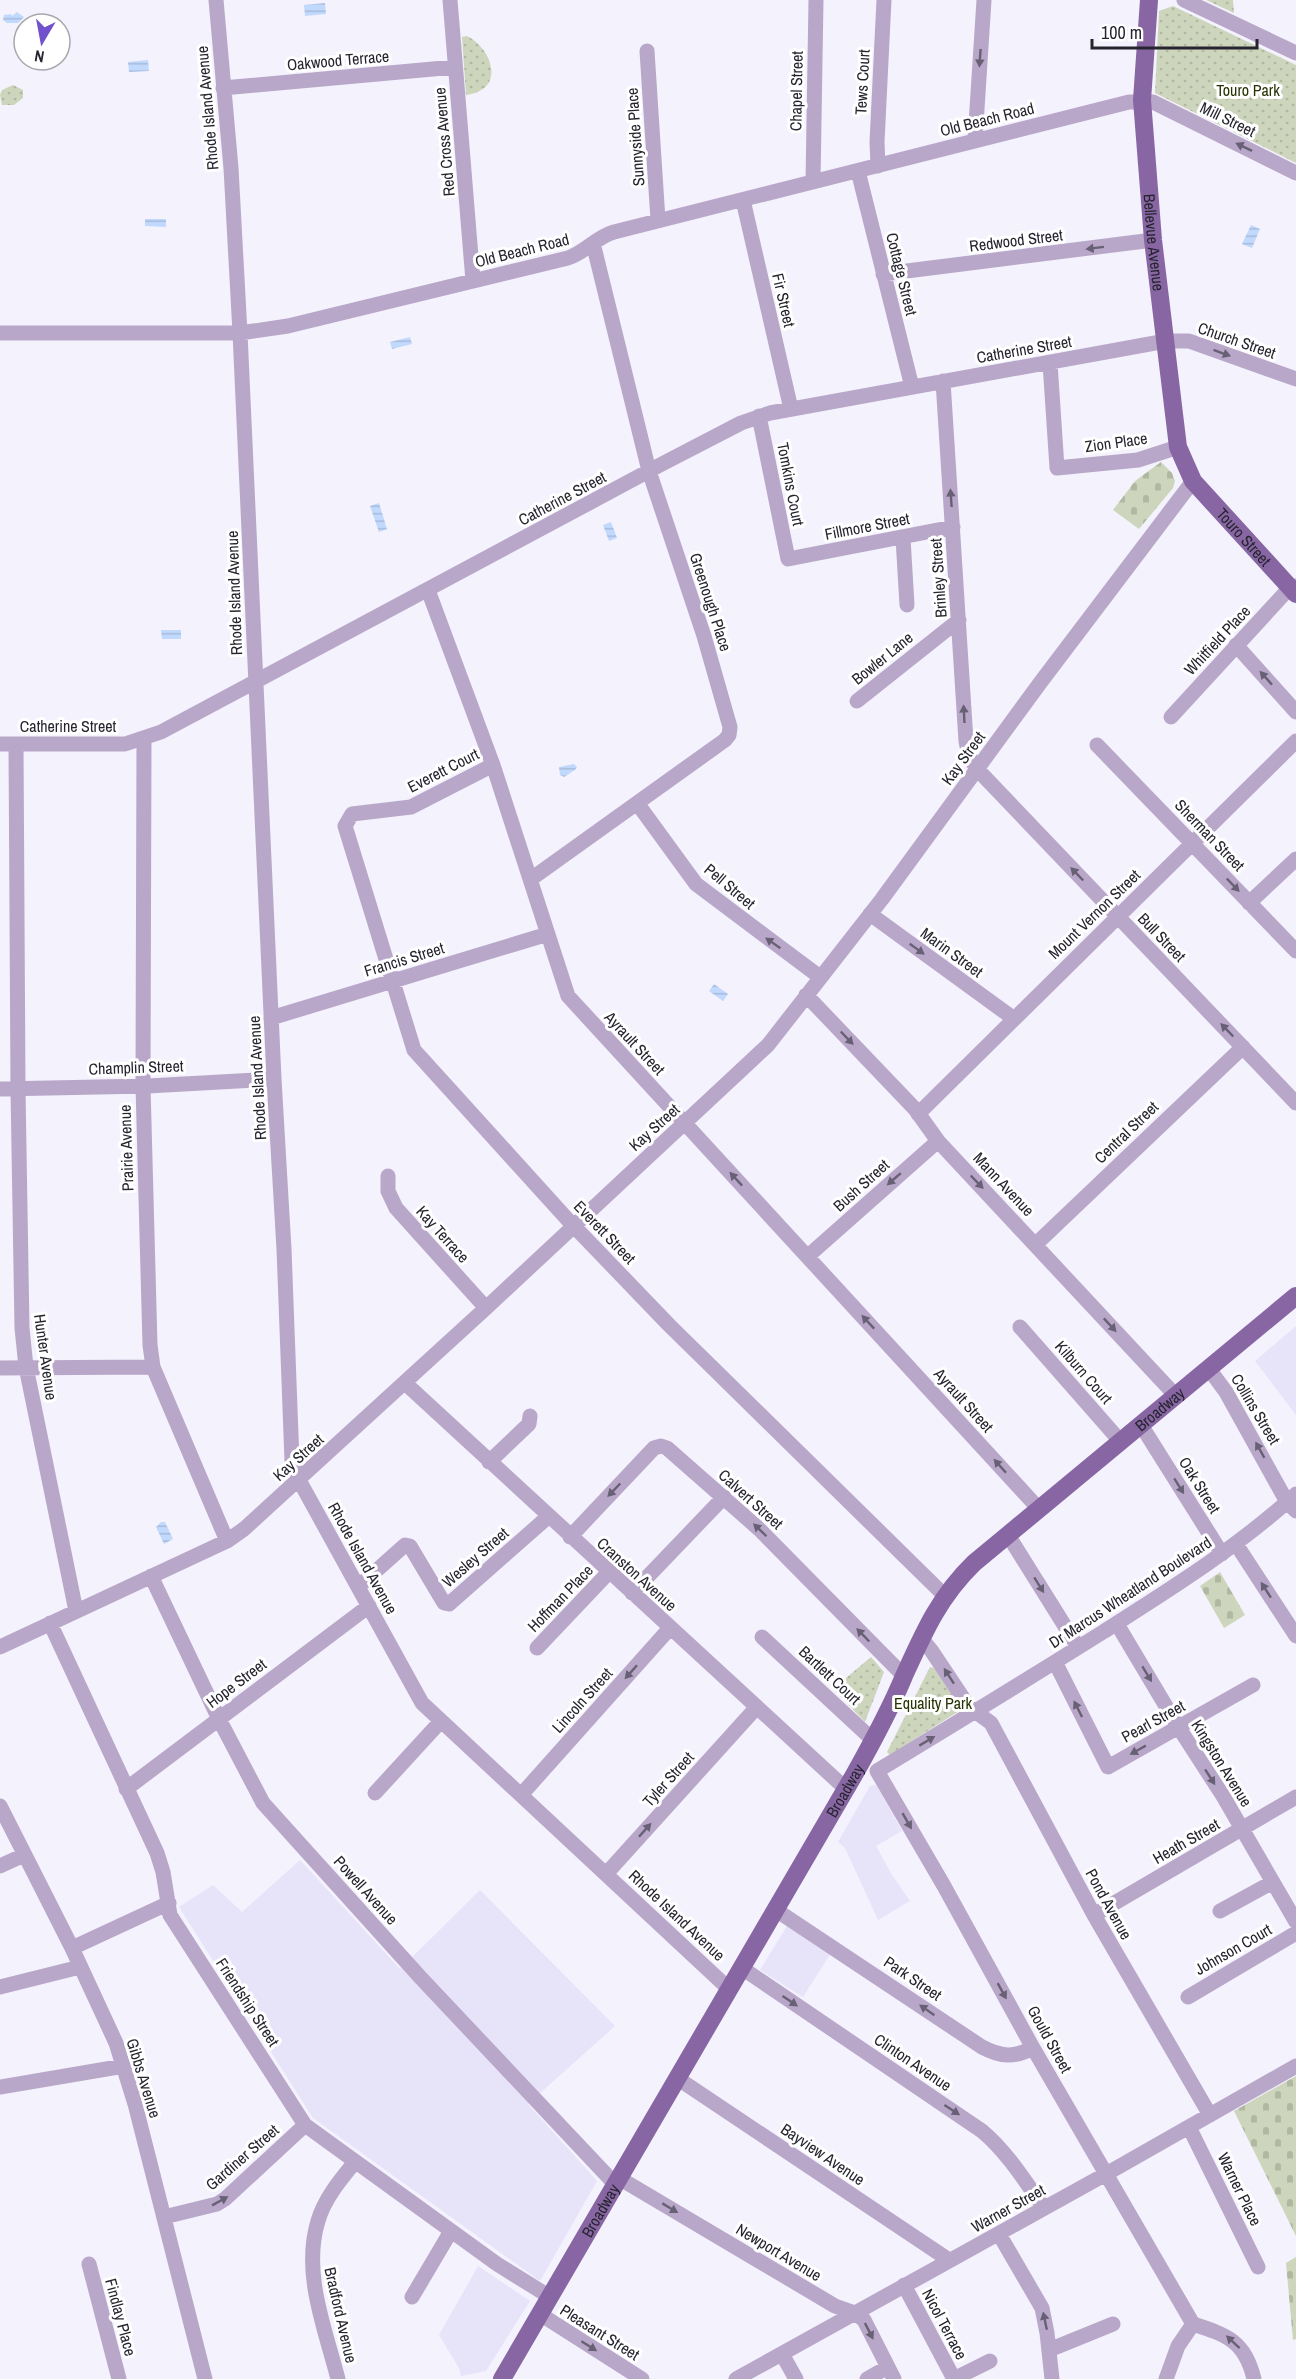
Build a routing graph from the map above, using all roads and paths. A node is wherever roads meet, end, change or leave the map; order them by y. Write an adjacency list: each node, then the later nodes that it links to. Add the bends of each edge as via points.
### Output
1 (216, 0): 11 (street, Rhode Island Avenue)
2 (450, 0): 10 (street, Red Cross Avenue)
3 (816, 0): 17 (street, Chapel Street)
4 (884, 0): 14 (street, Tews Court)
5 (984, 0): 13 (street, one-way to 13)
6 (1149, 0): 12 (main road, Bellevue Avenue)
7 (1184, 0): 9 (street)
8 (647, 51): 19 (street, Sunnyside Place)
9 (1296, 53)
10 (456, 67): 11 (street, Oakwood Terrace); 23 (street, Red Cross Avenue)
11 (223, 88): 25 (street, Rhode Island Avenue)
12 (1142, 100): 13 (street, Old Beach Road); 16 (street, Mill Street, one-way to 12, via 1154,102); 20 (main road, Bellevue Avenue)
13 (975, 140): 14 (street, Old Beach Road)
14 (878, 165): 15 (street, Old Beach Road)
15 (858, 171): 17 (street, Old Beach Road); 22 (street, Cottage Street)
16 (1296, 173)
17 (813, 182): 18 (street, Old Beach Road)
18 (743, 200): 19 (street, Old Beach Road); 31 (street, Fir Street)
19 (658, 220): 21 (street, Old Beach Road, via 604,235)
20 (1153, 240): 22 (street, Redwood Street, one-way to 22); 26 (main road, Bellevue Avenue)
21 (593, 243): 23 (street, Old Beach Road, via 568,258); 34 (street, Greenough Place)
22 (884, 274): 30 (street, Cottage Street)
23 (473, 281): 25 (street, Old Beach Road, via 288,326)
24 (0, 333): 25 (street, Old Beach Road)
25 (240, 333): 44 (street, Rhode Island Avenue)
26 (1166, 341): 27 (street, Catherine Street); 28 (street, Church Street, one-way to 28, via 1189,341); 33 (main road, Bellevue Avenue)
27 (1050, 363): 29 (street, Catherine Street); 33 (street, Zion Place, via 1057,468 1138,460)
28 (1296, 379)
29 (943, 381): 30 (street, Catherine Street); 36 (street, Brinley Street, one-way to 29)
30 (912, 387): 31 (street, Catherine Street)
31 (791, 409): 32 (street, Catherine Street)
32 (759, 416): 34 (street, Catherine Street); 38 (street, Tomkins Court)
33 (1178, 447): 35 (main road, Bellevue Avenue)
34 (649, 471): 40 (street, Catherine Street); 55 (street, Greenough Place, via 730,727 725,740)
35 (1192, 481): 39 (main road, Touro Street); 54 (street, Kay Street)
36 (953, 527): 37 (street, Fillmore Street); 42 (street, Brinley Street)
37 (903, 538): 38 (street, Fillmore Street); 41 (street)
38 (788, 559)
39 (1294, 589): 43 (street, Whitfield Place)
40 (428, 590): 44 (street, Catherine Street); 53 (street, Ayrault Street)
41 (907, 604)
42 (959, 620): 45 (street, Bowler Lane); 54 (street, Brinley Street, one-way to 42, via 969,756 966,741)
43 (1236, 645): 46 (street, one-way to 43); 47 (street, Whitfield Place)
44 (256, 681): 48 (street, Catherine Street); 68 (street, Rhode Island Avenue)
45 (857, 701)
46 (1296, 712)
47 (1170, 717)
48 (144, 739): 51 (street, Catherine Street, via 103,745); 72 (street, Prairie Avenue)
49 (1296, 741): 57 (street, Mount Vernon Street)
50 (0, 744): 51 (street, Catherine Street)
51 (16, 744): 74 (street, Hunter Avenue)
52 (1098, 744): 57 (street, Sherman Street)
53 (493, 765): 56 (street, Everett Court, via 411,807 352,814); 59 (street, Ayrault Street)
54 (978, 769): 61 (street, Kay Street); 62 (street, Bull Street, one-way to 54)
55 (637, 802): 59 (street, Greenough Place); 65 (street, Pell Street, one-way to 55, via 696,884)
56 (345, 826): 66 (street, Everett Street)
57 (1192, 843): 60 (street, Sherman Street, one-way to 60); 62 (street, Mount Vernon Street)
58 (1296, 859): 60 (street)
59 (531, 879): 63 (street, Ayrault Street)
60 (1249, 903): 64 (street, Sherman Street)
61 (870, 914): 65 (street, Kay Street); 69 (street, Marin Street, one-way to 69)
62 (1118, 917): 69 (street, Mount Vernon Street); 70 (street, Bull Street, one-way to 62)
63 (548, 934): 66 (street, Francis Street); 77 (street, Ayrault Street, via 568,996)
64 (1296, 951)
65 (820, 977): 67 (street, Kay Street)
66 (392, 981): 68 (street, Francis Street); 80 (street, Everett Street, via 414,1050)
67 (806, 995): 76 (street, Mann Avenue, one-way to 76); 77 (street, Kay Street, via 768,1045)
68 (271, 1018): 71 (street, Rhode Island Avenue)
69 (1013, 1018): 76 (street, Mount Vernon Street)
70 (1243, 1047): 75 (street, Bull Street); 81 (street, Central Street)
71 (274, 1079): 72 (street, Champlin Street); 96 (street, Rhode Island Avenue, via 292,1461)
72 (142, 1086): 74 (street, Champlin Street); 86 (street, Prairie Avenue)
73 (0, 1089): 74 (street, Champlin Street)
74 (18, 1089): 87 (street, Hunter Avenue, via 20,1288)
75 (1296, 1103)
76 (918, 1114): 78 (street, Mann Avenue)
77 (685, 1123): 80 (street, Kay Street); 82 (street, Ayrault Street, one-way to 77)
78 (938, 1141): 81 (street, Mann Avenue, one-way to 81); 82 (street, Bush Street, one-way to 82)
79 (388, 1176): 84 (street, Kay Terrace, via 388,1191 396,1209)
80 (574, 1227): 84 (street, Kay Street); 110 (street, Everett Street)
81 (1036, 1244): 91 (street, Mann Avenue, one-way to 91)
82 (808, 1257): 99 (street, Ayrault Street, one-way to 82)
83 (1296, 1296): 89 (main road, Broadway)
84 (486, 1308): 90 (street, Kay Street)
85 (1020, 1327): 94 (street, Kilburn Court)
86 (153, 1366): 87 (street); 103 (street, Prairie Avenue)
87 (26, 1367): 88 (street); 112 (street, Hunter Avenue)
88 (0, 1368)
89 (1209, 1369): 91 (main road, Broadway); 98 (street, Collins Street, one-way to 89)
90 (405, 1383): 95 (street, Cranston Avenue); 96 (street, Kay Street)
91 (1176, 1396): 93 (main road, Broadway)
92 (530, 1416): 95 (street, via 529,1424)
93 (1145, 1431): 94 (main road, Broadway); 105 (street, Oak Street, one-way to 105)
94 (1121, 1442): 99 (main road, Broadway)
95 (489, 1462): 100 (street, Cranston Avenue)
96 (299, 1480): 103 (street, Kay Street); 108 (street, Rhode Island Avenue)
97 (724, 1497): 102 (street, Calvert Street, one-way to 102, via 661,1446 654,1448); 109 (street); 123 (street, Calvert Street, one-way to 97)
98 (1293, 1502): 104 (street, Dr Marcus Wheatland Boulevard)
99 (1039, 1509): 101 (main road, Broadway)
100 (549, 1516): 102 (street, Cranston Avenue); 108 (street, Wesley Street, via 449,1604 444,1603 410,1546 405,1545)
101 (1008, 1535): 110 (main road, Broadway, via 974,1563); 120 (street, one-way to 120)
102 (570, 1537): 106 (street, Cranston Avenue)
103 (227, 1541): 107 (street, Kay Street)
104 (1236, 1544): 105 (street, Dr Marcus Wheatland Boulevard); 117 (street, one-way to 104)
105 (1222, 1554): 114 (street, Dr Marcus Wheatland Boulevard)
106 (609, 1572): 109 (street, Cranston Avenue); 121 (street, Hoffman Place)
107 (152, 1576): 112 (street, Kay Street); 127 (street, Powell Avenue)
108 (358, 1587): 111 (street, Rhode Island Avenue)
109 (632, 1593): 115 (street, Cranston Avenue)
110 (945, 1596): 118 (main road, Broadway)
111 (369, 1606): 127 (street, Hope Street); 128 (street, Rhode Island Avenue, via 422,1703)
112 (76, 1611): 113 (street, Kay Street)
113 (50, 1623): 119 (street, Kay Street); 132 (street, Friendship Street)
114 (1117, 1624): 120 (street, Dr Marcus Wheatland Boulevard); 129 (street, Kingston Avenue, one-way to 129)
115 (670, 1629): 125 (street, Cranston Avenue); 135 (street, Lincoln Street, one-way to 135)
116 (762, 1636): 130 (street, Bartlett Court)
117 (1296, 1636)
118 (921, 1638): 123 (main road, Broadway); 126 (street, Pond Avenue, one-way to 118, via 969,1707)
119 (0, 1647)
120 (1078, 1647): 122 (street, Dr Marcus Wheatland Boulevard)
121 (537, 1648)
122 (1054, 1662): 126 (street, Dr Marcus Wheatland Boulevard); 129 (street, Pearl Street, one-way to 122, via 1108,1767)
123 (904, 1676): 130 (main road, Broadway)
124 (1253, 1685): 129 (street, Pearl Street)
125 (756, 1708): 133 (street, Cranston Avenue); 141 (street, Tyler Street, one-way to 125)
126 (977, 1712): 131 (street, Dr Marcus Wheatland Boulevard, one-way to 126); 146 (street, Pond Avenue, via 991,1723)
127 (219, 1719): 132 (street, Hope Street); 165 (street, Powell Avenue, via 263,1803 420,1977)
128 (441, 1721): 134 (street); 135 (street, Rhode Island Avenue)
129 (1179, 1728): 138 (street, Kingston Avenue, one-way to 138)
130 (873, 1741): 131 (main road, Broadway)
131 (869, 1768): 133 (main road, Broadway); 155 (street, Gould Street, one-way to 155, via 944,1886)
132 (126, 1789): 143 (street, Friendship Street, via 157,1852)
133 (846, 1790): 144 (main road, Broadway)
134 (375, 1793)
135 (521, 1795): 141 (street, Rhode Island Avenue)
136 (1296, 1797): 138 (street, Heath Street)
137 (0, 1806): 139 (street, Gibbs Avenue)
138 (1242, 1830): 142 (street, Kingston Avenue); 146 (street, Heath Street)
139 (24, 1855): 140 (street); 149 (street, Gibbs Avenue)
140 (0, 1866)
141 (606, 1874): 153 (street, Rhode Island Avenue)
142 (1273, 1882): 145 (street); 147 (street, Kingston Avenue)
143 (169, 1903): 149 (street); 161 (street, Friendship Street, via 170,1915)
144 (777, 1910): 151 (main road, Broadway); 155 (street, Park Street, one-way to 144, via 1008,2056 982,2047)
145 (1220, 1911)
146 (1094, 1915): 160 (street, Pond Avenue)
147 (1296, 1922)
148 (1296, 1933): 154 (street, Johnson Court)
149 (72, 1948): 150 (street, Gibbs Avenue)
150 (80, 1967): 152 (street); 156 (street, Gibbs Avenue)
151 (742, 1968): 153 (main road, Broadway); 166 (street, Clinton Avenue, one-way to 166, via 982,2131 1008,2158)
152 (0, 1987)
153 (729, 1989): 158 (main road, Broadway)
154 (1188, 1997)
155 (1033, 2048): 164 (street, Gould Street)
156 (124, 2066): 159 (street); 167 (street, Gibbs Avenue)
157 (1296, 2066): 160 (street, Warner Street)
158 (677, 2078): 165 (main road, Broadway); 170 (street, Bayview Avenue)
159 (0, 2087)
160 (1210, 2115): 162 (street, Warner Street)
161 (305, 2125): 163 (street, Friendship Street); 167 (street, Gardiner Street, one-way to 161, via 225,2199)
162 (1189, 2127): 164 (street, Warner Street); 172 (street, Warner Place)
163 (355, 2162): 168 (street, Friendship Street); 186 (street, Bradford Avenue, via 322,2211 311,2265)
164 (1106, 2174): 166 (street, Warner Street); 179 (street, Gould Street)
165 (617, 2181): 175 (main road, Broadway); 176 (street, Newport Avenue, one-way to 176, via 835,2306)
166 (1044, 2208): 169 (street, Warner Street)
167 (164, 2217): 185 (street, Gibbs Avenue)
168 (452, 2231): 174 (street); 175 (street, Friendship Street)
169 (999, 2234): 170 (street, Warner Street); 180 (street, one-way to 169, via 1042,2308)
170 (949, 2260): 173 (street, Warner Street)
171 (89, 2264): 184 (street, Findlay Place)
172 (1258, 2267)
173 (904, 2285): 176 (street, Warner Street); 192 (street, Nicol Terrace)
174 (412, 2297)
175 (550, 2297): 177 (main road, Broadway)
176 (855, 2313): 181 (street, Warner Street); 183 (street, one-way to 183, via 864,2320)
177 (540, 2314): 187 (main road, Broadway); 188 (street, Pleasant Street, one-way to 188)
178 (1113, 2324): 180 (street)
179 (1193, 2324): 194 (street, via 1178,2346); 195 (street, one-way to 179, via 1249,2361 1231,2340 1220,2332)
180 (1049, 2350): 193 (street)
181 (782, 2354): 189 (street, Warner Street); 190 (street)
182 (990, 2361): 192 (street)
183 (891, 2373): 191 (street)
184 (118, 2379)
185 (205, 2379)
186 (338, 2379)
187 (502, 2379)
188 (642, 2379)
189 (736, 2379)
190 (796, 2379)
191 (867, 2379)
192 (954, 2379)
193 (1052, 2379)
194 (1166, 2379)
195 (1254, 2379)

